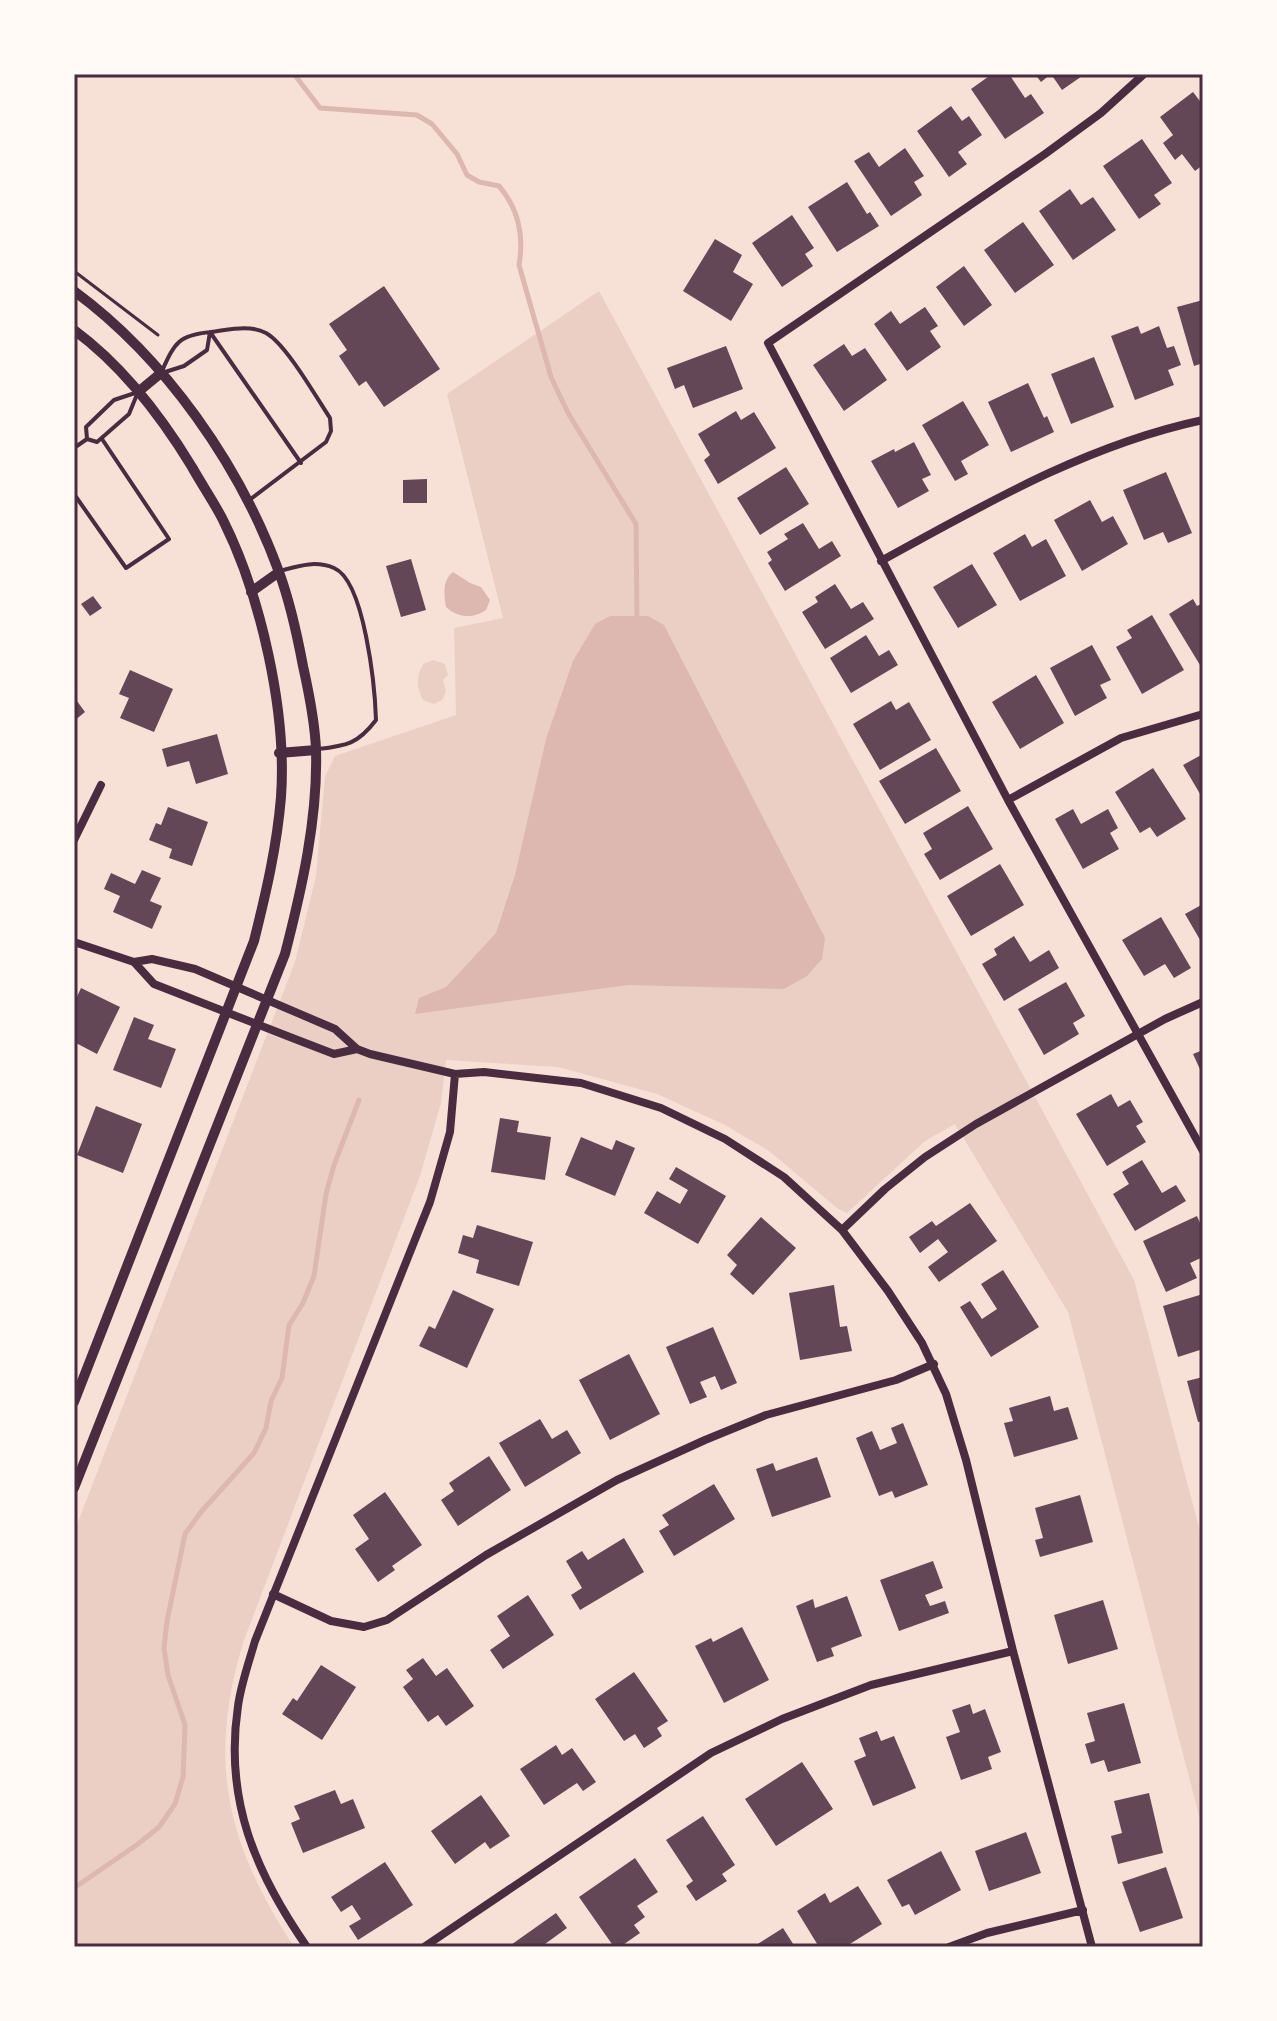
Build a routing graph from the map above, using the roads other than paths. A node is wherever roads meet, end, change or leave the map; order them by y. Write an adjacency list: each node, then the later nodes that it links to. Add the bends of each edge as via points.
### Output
1 (1144, 74): 14 (street, via 1045,154 768,343)
2 (74, 291): 5 (street, via 106,314)
3 (74, 330): 6 (street)
4 (210, 332): 5 (lane, via 207,350 184,366); 5 (lane, via 192,333 171,349); 11 (lane); 11 (lane, via 239,327 266,333 290,360 330,418 326,442)
5 (161, 373): 6 (street); 13 (street, via 201,423)
6 (138, 392): 8 (lane, via 114,400 86,427); 9 (lane, via 129,414); 16 (street, via 170,431 223,519)
7 (1203, 420): 14 (street, via 1102,448 1012,488)
8 (87, 439): 9 (lane); 10 (lane)
9 (102, 439): 12 (lane, via 169,539 126,568)
10 (74, 448)
11 (301, 463): 13 (lane)
12 (74, 494)
13 (247, 502): 15 (street)
14 (881, 561): 21 (street)
15 (279, 572): 16 (street); 18 (street, via 296,632); 18 (lane, via 309,563 336,568 344,575 371,668 376,720 348,746)
16 (251, 592): 19 (street, via 278,705)
17 (1203, 714): 21 (street, via 1121,738)
18 (316, 750): 19 (street); 26 (street, via 301,889)
19 (279, 753): 25 (street, via 281,794 271,873)
20 (101, 785): 22 (street)
21 (1008, 800): 30 (street)
22 (74, 840)
23 (74, 942): 24 (street)
24 (134, 962): 25 (street, via 152,959 195,969); 28 (street, via 154,984)
25 (236, 986): 26 (street); 28 (street)
26 (267, 999): 29 (street); 31 (street, via 335,1029)
27 (1203, 1002): 30 (street)
28 (226, 1012): 29 (street); 36 (street)
29 (257, 1024): 31 (street, via 334,1054); 37 (street)
30 (1139, 1033): 33 (street); 34 (street, via 925,1157)
31 (357, 1049): 32 (street)
32 (455, 1074): 34 (street, via 484,1072 581,1083 661,1108 725,1139 784,1177); 38 (street, via 450,1132 430,1202)
33 (1203, 1151)
34 (842, 1230): 35 (street)
35 (934, 1364): 38 (street, via 896,1380 766,1415 617,1480 486,1555 387,1620 364,1627 331,1621); 39 (street, via 966,1460)
36 (74, 1402)
37 (74, 1488)
38 (273, 1594): 41 (street, via 238,1705 233,1759 246,1834 281,1909)
39 (1013, 1651): 40 (street); 42 (street, via 871,1685 711,1753)
40 (1083, 1910): 43 (street); 44 (street)
41 (307, 1947)
42 (424, 1947)
43 (949, 1947)
44 (1092, 1947)

